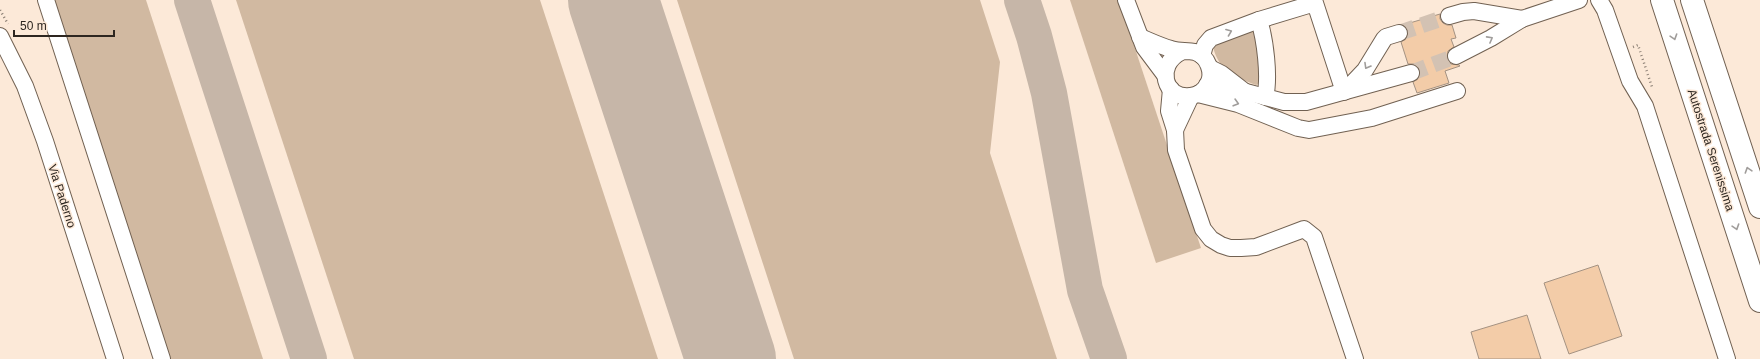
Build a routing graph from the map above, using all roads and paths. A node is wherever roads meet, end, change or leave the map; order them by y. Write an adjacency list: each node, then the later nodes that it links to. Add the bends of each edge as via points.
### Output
1 (46, 0): 29 (street)
2 (1126, 0): 12 (street)
3 (1579, 0): 8 (street)
4 (1598, 0): 31 (street, via 1618,69 1641,123); 32 (street, via 1605,10 1630,81 1645,106)
5 (1662, 0): 27 (highway, Autostrada Serenissima, one-way to 27)
6 (1692, 0): 26 (highway, one-way to 6)
7 (1449, 16): 8 (street, via 1474,11)
8 (1522, 19): 14 (street, one-way to 8)
9 (1260, 20): 15 (street, one-way to 9, via 1205,45 1211,38); 21 (street, via 1315,3); 22 (street, via 1266,69)
10 (1398, 32): 21 (street, one-way to 21, via 1384,39 1360,77)
11 (0, 36): 28 (street, Via Paderno, via 25,86 45,141)
12 (1140, 37): 13 (street); 17 (street)
13 (1181, 52): 15 (street, via 1195,52); 17 (street, via 1169,61)
14 (1456, 56)
15 (1206, 62): 19 (street, via 1210,76); 20 (street)
16 (1411, 73): 21 (street)
17 (1168, 82): 19 (street, via 1176,94 1184,96); 25 (street, via 1169,111)
18 (1457, 91): 24 (street, via 1372,118)
19 (1199, 92): 20 (street); 24 (street, one-way to 24, via 1238,104 1298,128); 25 (street)
20 (1246, 92): 22 (street)
21 (1344, 92): 23 (street, via 1306,102)
22 (1265, 97): 23 (street)
23 (1284, 102): 24 (street, via 1295,115)
24 (1326, 128)
25 (1175, 130): 30 (street, via 1176,150 1203,229 1211,239 1221,246 1241,248 1256,247 1304,230 1314,238)
26 (1760, 207)
27 (1760, 301)
28 (115, 359)
29 (162, 359)
30 (1355, 359)
31 (1717, 359)
32 (1727, 359)

